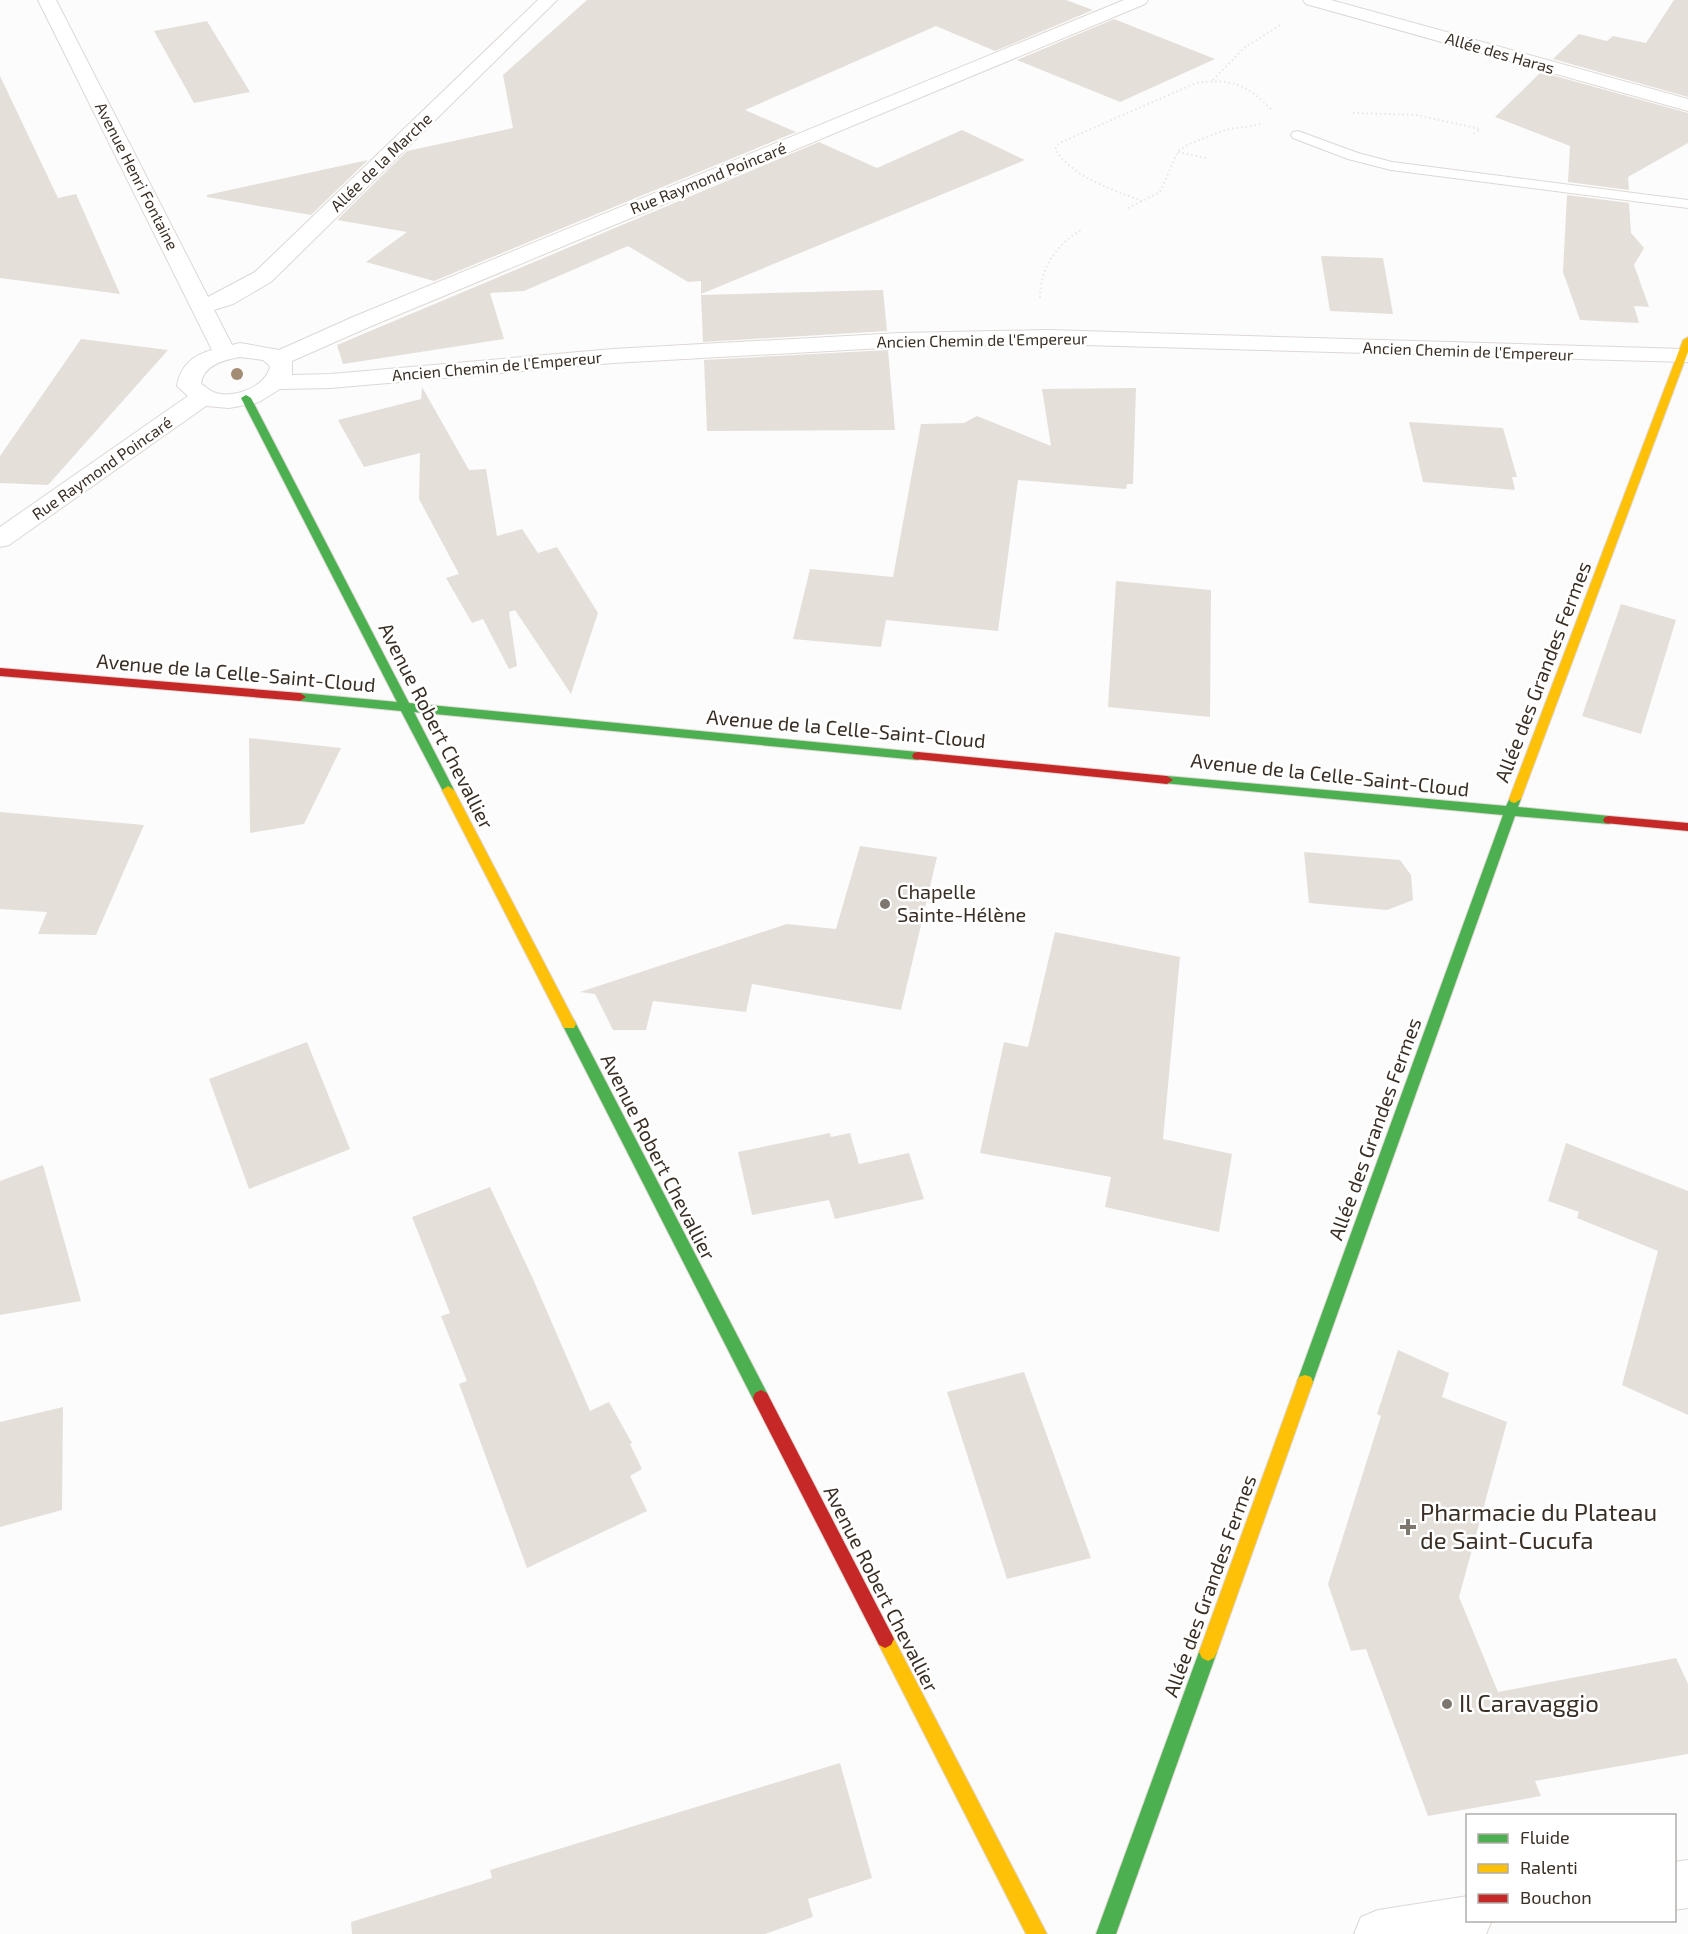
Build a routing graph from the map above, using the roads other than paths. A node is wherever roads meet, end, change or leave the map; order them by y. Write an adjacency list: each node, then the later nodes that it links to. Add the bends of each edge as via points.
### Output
1 (47, 0): 8 (street, Avenue Henri Fontaine)
2 (548, 0): 8 (street, Allée de la Marche, via 262,277 225,299)
3 (1139, 0): 11 (street, Rue Raymond Poincaré)
4 (1316, 1): 5 (street, Allée des Haras)
5 (1688, 105)
6 (1298, 135): 7 (lane, via 1353,156 1414,170)
7 (1688, 204)
8 (203, 306): 10 (street, Avenue Henri Fontaine)
9 (1686, 351): 12 (street, Ancien Chemin de l'Empereur, via 1638,356 1048,337 900,340 625,355 331,381); 18 (street, Allée des Grandes Fermes)
10 (225, 353): 11 (street, via 255,351); 13 (street, via 200,363 189,378 189,386)
11 (278, 359): 12 (street, via 283,374)
12 (277, 382): 14 (street)
13 (203, 397): 14 (street); 15 (street, Rue Raymond Poincaré)
14 (246, 398): 17 (street, Avenue Robert Chevallier)
15 (0, 539)
16 (0, 672): 17 (street, Avenue de la Celle-Saint-Cloud)
17 (403, 706): 18 (street, Avenue de la Celle-Saint-Cloud); 21 (street, Avenue Robert Chevallier)
18 (1510, 812): 19 (street, Avenue de la Celle-Saint-Cloud); 22 (street, Allée des Grandes Fermes)
19 (1688, 827)
20 (1466, 1920): 23 (street)
21 (1037, 1934)
22 (1106, 1934)
23 (1378, 1934)

